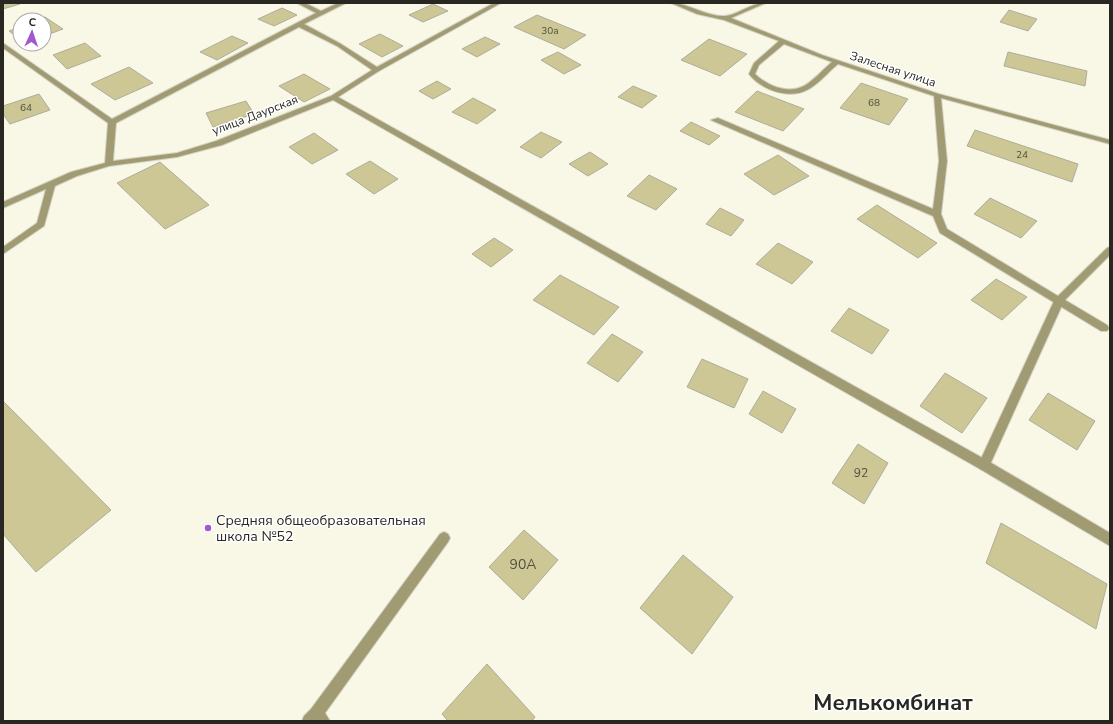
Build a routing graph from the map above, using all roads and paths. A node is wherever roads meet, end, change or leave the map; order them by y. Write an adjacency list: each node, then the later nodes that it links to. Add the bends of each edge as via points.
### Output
1 (300, 3): 6 (street)
2 (343, 3): 6 (street)
3 (498, 3): 12 (street, улица Даурская)
4 (674, 3): 7 (street, Залесная улица, via 699,13)
5 (763, 3): 7 (street)
6 (321, 13): 8 (street)
7 (726, 18): 9 (street, Залесная улица)
8 (301, 25): 12 (street); 16 (street)
9 (783, 41): 11 (street, Залесная улица); 11 (street, via 756,64 752,74 755,80 775,89 804,90)
10 (3, 45): 16 (street)
11 (836, 62): 13 (street, Залесная улица)
12 (378, 70): 14 (street, улица Даурская)
13 (937, 95): 17 (street, Залесная улица); 21 (street, via 943,161)
14 (333, 97): 18 (street, улица Даурская, via 219,143 177,155); 26 (street)
15 (715, 120): 21 (street)
16 (112, 122): 18 (street)
17 (1110, 142)
18 (109, 164): 19 (street, улица Даурская)
19 (51, 184): 20 (street, улица Даурская); 23 (street, via 41,224)
20 (3, 205)
21 (937, 214): 24 (street, via 943,231)
22 (1110, 250): 24 (street)
23 (3, 251)
24 (1059, 301): 25 (street); 26 (street)
25 (1104, 328)
26 (984, 465): 28 (street)
27 (444, 538): 29 (street)
28 (1110, 540)
29 (316, 719)

